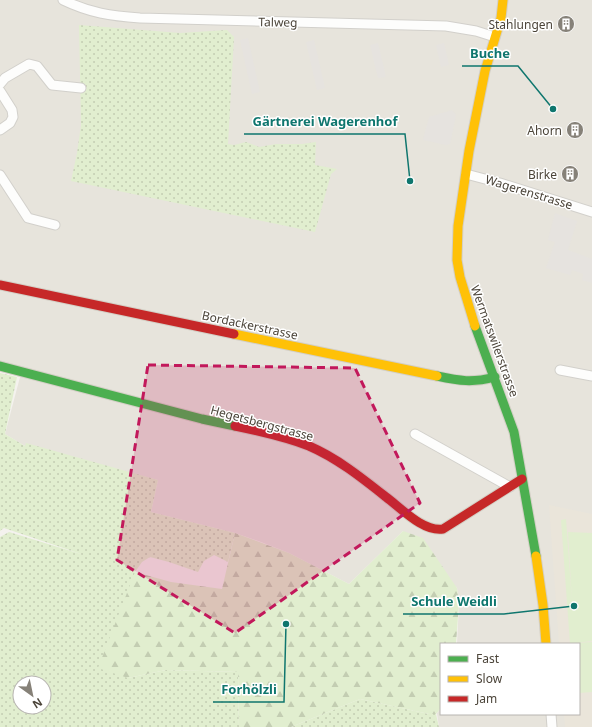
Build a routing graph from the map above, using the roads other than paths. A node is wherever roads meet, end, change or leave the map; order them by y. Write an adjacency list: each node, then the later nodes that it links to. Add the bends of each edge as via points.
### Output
1 (63, 0): 3 (street, Talweg, via 108,16 446,26)
2 (504, 0): 3 (street, Wermatswilerstrasse)
3 (495, 37): 8 (street, Wermatswilerstrasse, via 485,70)
4 (0, 84): 5 (street, via 5,78 29,64 37,66 52,85)
5 (81, 88)
6 (0, 91): 7 (street, via 12,110 13,117 10,123)
7 (0, 130)
8 (466, 174): 10 (street, Wagerenstrasse); 16 (street, Wermatswilerstrasse, via 458,226 457,260 468,309)
9 (0, 176): 11 (street, via 28,218)
10 (592, 212)
11 (54, 225)
12 (0, 285): 16 (street, Bordackerstrasse, via 462,381 480,381)
13 (0, 366): 19 (street, Hegetsbergstrasse, via 308,446 340,462 428,529 443,529)
14 (560, 370): 15 (street)
15 (592, 376)
16 (495, 377): 18 (street, Wermatswilerstrasse, via 514,432)
17 (415, 434): 19 (street)
18 (522, 479): 19 (street, Hegetsbergstrasse); 20 (street, Wermatswilerstrasse, via 535,545)
19 (510, 487)
20 (546, 643)
21 (551, 715): 22 (street)
22 (552, 727)

